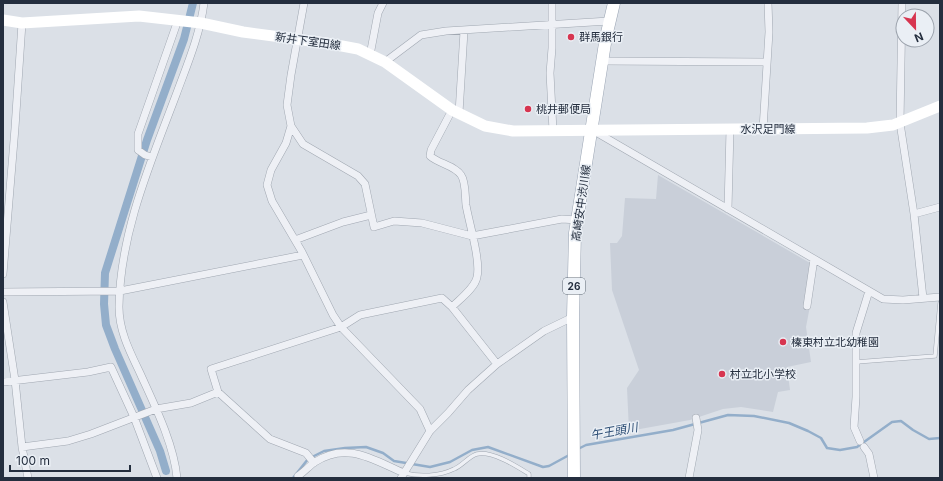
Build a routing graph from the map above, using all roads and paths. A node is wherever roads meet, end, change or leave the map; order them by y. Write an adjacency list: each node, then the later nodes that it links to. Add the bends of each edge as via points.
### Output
1 (204, 3): 12 (street)
2 (304, 3): 15 (street)
3 (383, 3): 16 (street, via 378,13)
4 (552, 3): 13 (street)
5 (614, 3): 10 (main road, 高崎安中渋川線 / 26)
6 (768, 3): 19 (street)
7 (902, 3): 22 (street)
8 (3, 20): 11 (main road, 新井下室田線)
9 (178, 20): 11 (main road, 新井下室田線, via 139,16); 12 (main road, 新井下室田線); 28 (street, via 138,134 138,150)
10 (609, 21): 13 (street); 17 (main road, 高崎安中渋川線 / 26)
11 (22, 23): 38 (street)
12 (201, 23): 15 (main road, 新井下室田線, via 243,32); 28 (street, via 192,54)
13 (552, 24): 14 (street); 27 (street, via 550,73)
14 (464, 31): 18 (street, via 421,35); 21 (street)
15 (298, 39): 16 (main road, 新井下室田線, via 358,49); 23 (street, via 287,105)
16 (370, 55): 18 (main road, 新井下室田線)
17 (602, 61): 19 (street); 26 (main road, 高崎安中渋川線 / 26)
18 (385, 62): 21 (main road, 新井下室田線)
19 (767, 62): 25 (street)
20 (940, 106): 22 (main road, 水沢足門線)
21 (455, 112): 27 (main road, 新井下室田線, via 485,126 513,131); 34 (street, via 431,150 430,156 461,175)
22 (900, 123): 25 (main road, 水沢足門線, via 848,129); 31 (street)
23 (291, 126): 32 (street, via 303,144 358,176 365,184); 35 (street, via 267,185 272,201)
24 (730, 129): 25 (main road, 水沢足門線); 26 (main road, 水沢足門線); 30 (street)
25 (763, 129)
26 (592, 130): 27 (main road, 新井下室田線); 30 (street); 33 (main road, 高崎安中渋川線 / 26)
27 (553, 131)
28 (152, 157): 41 (street, via 132,216 122,264)
29 (940, 206): 31 (street)
30 (728, 209): 37 (street)
31 (914, 214): 43 (street)
32 (371, 215): 34 (street, via 374,227 394,221 422,223); 35 (street, via 343,222)
33 (577, 220): 34 (street, via 562,219); 48 (main road, 高崎安中渋川線 / 26)
34 (472, 236): 47 (street, via 478,266 477,278)
35 (295, 240): 36 (street)
36 (303, 255): 41 (street); 49 (street)
37 (814, 259): 39 (street); 46 (street)
38 (3, 274)
39 (869, 291): 43 (street, via 883,299); 50 (street, via 856,333)
40 (3, 292): 41 (street)
41 (120, 292): 55 (street, via 121,329)
42 (940, 297): 43 (street)
43 (923, 298)
44 (3, 302): 52 (street)
45 (940, 303): 50 (lane, via 935,356)
46 (807, 306)
47 (452, 307): 49 (street, via 442,298 360,315); 51 (street)
48 (573, 317): 51 (street, via 544,331); 69 (main road, 高崎安中渋川線 / 26)
49 (341, 327): 54 (street, via 211,369); 58 (street, via 420,409)
50 (856, 362): 59 (street, via 854,427)
51 (497, 364): 58 (street, via 468,390)
52 (15, 380): 53 (street); 56 (street, via 111,367); 60 (street)
53 (3, 382)
54 (218, 392): 55 (street, via 191,403); 62 (street, via 270,439 306,453)
55 (156, 409): 56 (street); 67 (street, via 172,453)
56 (134, 417): 60 (street, via 91,434); 66 (street)
57 (696, 418): 70 (street, via 698,430)
58 (430, 431): 63 (street)
59 (860, 441): 61 (lane)
60 (22, 447): 65 (street)
61 (864, 447): 71 (street, via 869,454)
62 (314, 462): 63 (street, via 342,452 359,453); 64 (street)
63 (404, 473): 68 (lane, via 436,474 454,469 476,454 486,454 514,464 529,474)
64 (298, 476)
65 (28, 478)
66 (157, 478)
67 (177, 478)
68 (529, 478)
69 (574, 478)
70 (689, 478)
71 (874, 478)

